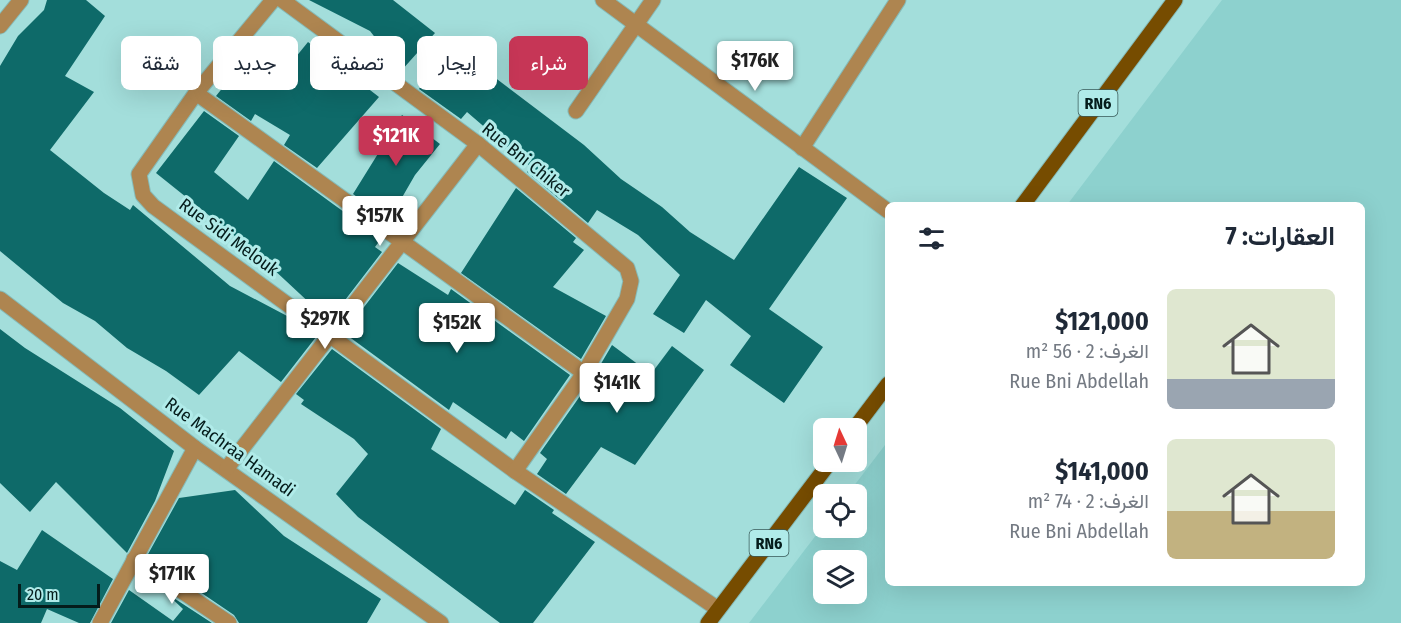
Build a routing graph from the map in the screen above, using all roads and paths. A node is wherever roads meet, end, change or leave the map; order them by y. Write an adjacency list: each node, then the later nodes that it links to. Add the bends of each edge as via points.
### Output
1 (21, 0): 9 (street)
2 (273, 0): 10 (street)
3 (282, 0): 12 (street, Rue Bni Chiker)
4 (603, 0): 8 (street)
5 (653, 0): 8 (street)
6 (898, 0): 13 (street)
7 (1175, 0): 14 (main road, RN6)
8 (636, 25): 11 (street); 13 (street)
9 (0, 26)
10 (196, 93): 16 (street); 18 (street, Rue Sidi Melouk, via 139,174 143,195)
11 (576, 111)
12 (478, 144): 16 (street); 19 (street, Rue Bni Chiker, via 627,268 631,281 627,299)
13 (802, 148): 15 (street)
14 (1025, 202)
15 (885, 209)
16 (400, 241): 18 (street); 19 (street)
17 (0, 298): 22 (street, Rue Machraa Hamadi)
18 (329, 333): 23 (street); 24 (street, Rue Sidi Melouk)
19 (584, 373): 24 (street)
20 (885, 388): 21 (main road)
21 (862, 418)
22 (195, 448): 23 (street, Rue Machraa Hamadi); 26 (street)
23 (227, 468): 28 (street, Rue Machraa Hamadi)
24 (515, 471): 27 (street, Rue Sidi Melouk)
25 (822, 472): 27 (main road, RN6)
26 (134, 559): 29 (street); 30 (street)
27 (718, 609): 32 (main road, RN6)
28 (424, 619): 31 (street, Rue Machraa Hamadi)
29 (100, 623)
30 (229, 623)
31 (441, 623)
32 (708, 623)

